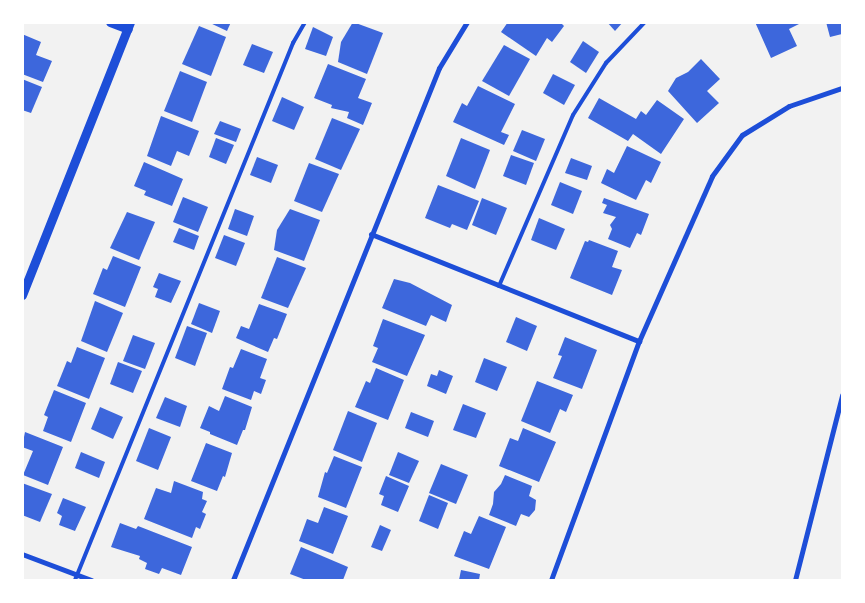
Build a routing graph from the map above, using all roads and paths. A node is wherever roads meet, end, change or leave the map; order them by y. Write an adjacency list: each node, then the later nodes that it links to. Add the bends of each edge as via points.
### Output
1 (110, 22): 5 (street)
2 (305, 22): 13 (lane)
3 (467, 22): 7 (street, via 439,68)
4 (645, 22): 8 (lane, via 606,63 573,115)
5 (129, 26): 9 (street)
6 (842, 88): 10 (street, via 788,106 742,135 712,176)
7 (371, 234): 8 (street); 15 (street)
8 (499, 286): 10 (street)
9 (22, 295)
10 (639, 340): 16 (street)
11 (842, 395): 17 (street)
12 (22, 554): 13 (street)
13 (76, 578): 14 (street)
14 (91, 580)
15 (234, 580)
16 (551, 580)
17 (795, 580)

